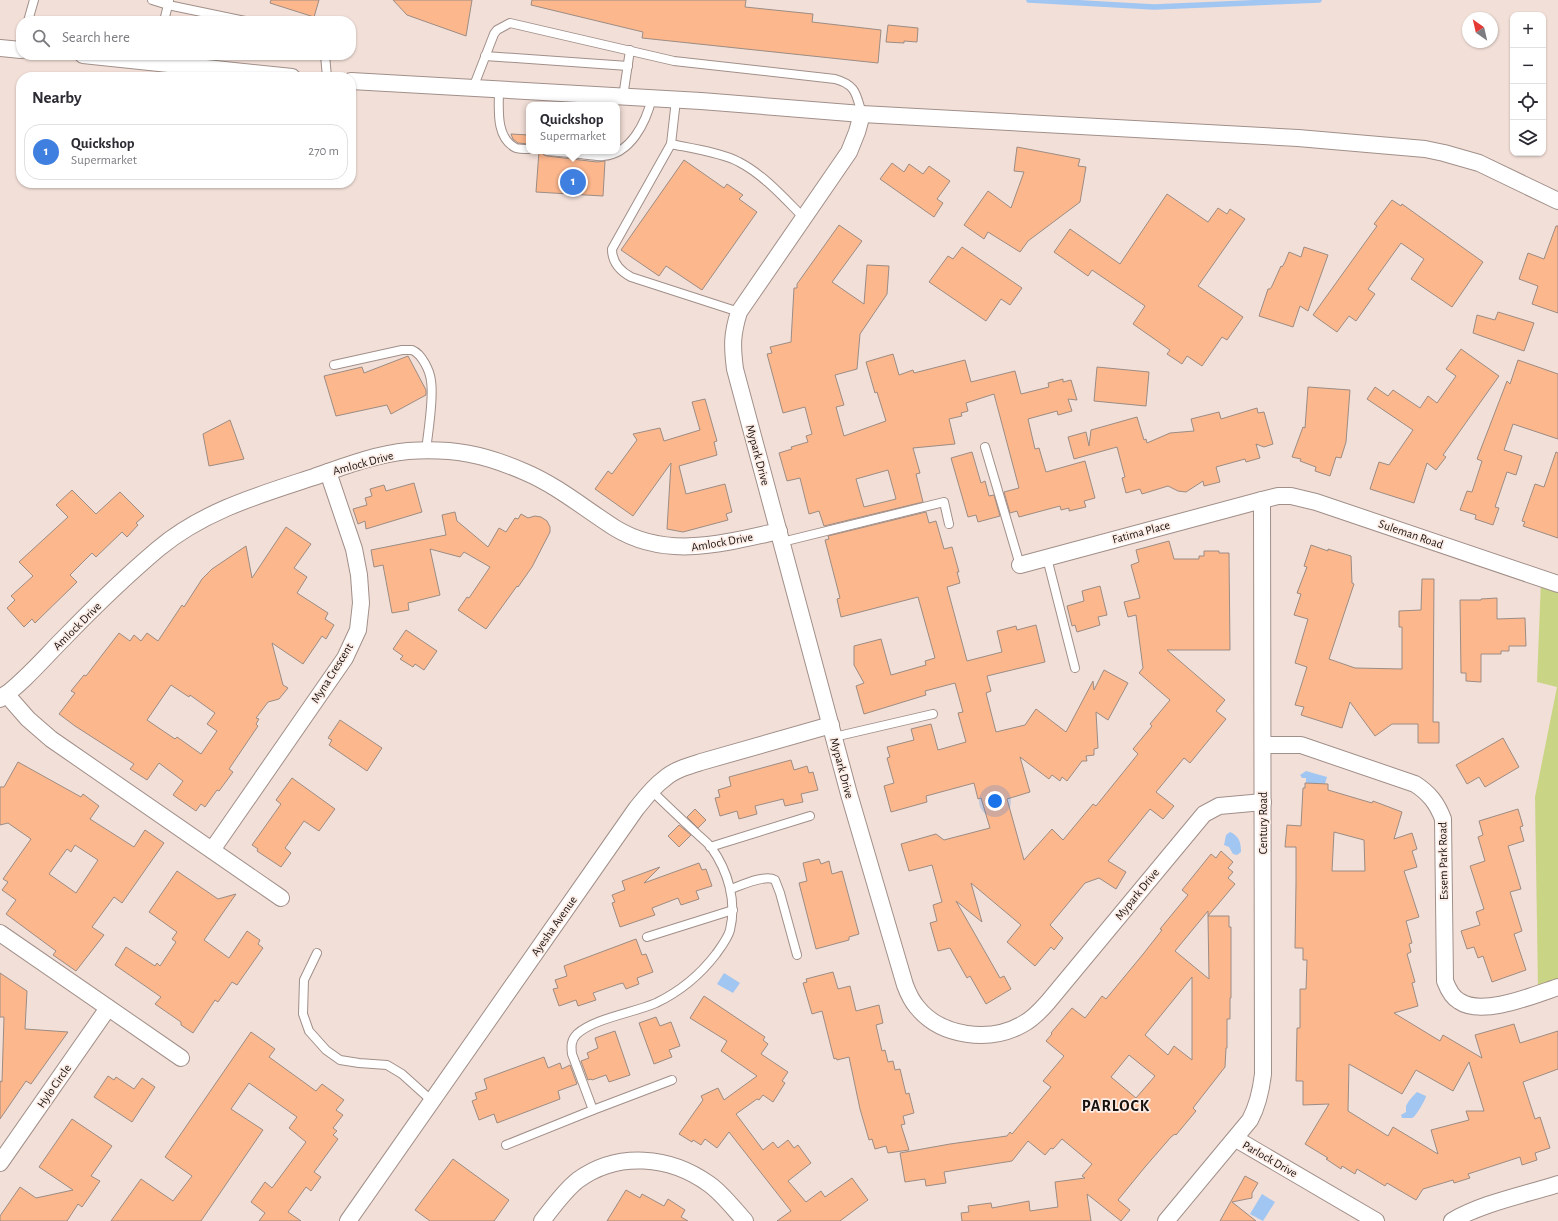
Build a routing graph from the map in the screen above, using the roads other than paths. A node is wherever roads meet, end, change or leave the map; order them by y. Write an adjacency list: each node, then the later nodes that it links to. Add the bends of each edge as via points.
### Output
1 (34, 0): 4 (lane)
2 (152, 0): 3 (lane)
3 (169, 2): 5 (lane); 6 (lane)
4 (29, 16)
5 (165, 16)
6 (225, 16)
7 (0, 48): 8 (street)
8 (16, 50)
9 (630, 50): 10 (lane, via 510,23 497,30); 13 (lane); 22 (lane, via 674,61 835,79 845,82 854,89)
10 (485, 56): 13 (lane); 17 (lane)
11 (169, 60): 14 (street)
12 (325, 60): 15 (lane)
13 (628, 66): 19 (lane)
14 (256, 72)
15 (327, 72)
16 (356, 81): 17 (street)
17 (473, 88): 18 (street)
18 (499, 90): 19 (street); 24 (lane, via 500,125 506,139 516,148)
19 (623, 97): 20 (street)
20 (652, 98): 21 (street); 25 (lane, via 649,113 641,128)
21 (676, 100): 22 (street); 23 (lane)
22 (862, 114): 28 (street, via 1310,139 1425,149 1480,163); 29 (street, Mypark Drive, via 858,132 849,152)
23 (671, 144): 29 (lane, via 738,161 757,173); 30 (lane, via 612,249 612,255 624,273 631,277)
24 (526, 149)
25 (620, 151)
26 (581, 154): 27 (lane)
27 (610, 154)
28 (1558, 201)
29 (804, 218): 30 (street, Mypark Drive)
30 (739, 312): 37 (street, Mypark Drive, via 733,330 732,351 735,369)
31 (334, 364): 33 (lane, via 402,350 412,350 417,354 432,380)
32 (985, 446): 39 (lane)
33 (426, 451): 34 (street, Amlock Drive, via 367,459); 37 (street, Amlock Drive, via 466,452 492,458 553,486 618,530 657,545 685,548)
34 (328, 472): 42 (street, Amlock Drive, via 242,501 184,529 132,572 27,676); 50 (street, Myna Crescent, via 354,549 359,575 361,603 358,630 345,658)
35 (1262, 500): 38 (street, Fatima Place); 40 (street, Suleman Road, via 1278,496 1302,498); 45 (street, Century Road)
36 (949, 524): 37 (lane, via 944,502)
37 (780, 536): 44 (street, Mypark Drive)
38 (1047, 558): 39 (street, Fatima Place); 41 (lane)
39 (1020, 565)
40 (1558, 584)
41 (1075, 668)
42 (3, 696): 50 (street, via 51,738)
43 (934, 714): 44 (lane)
44 (833, 731): 46 (street, Ayesha Avenue, via 701,762 664,778); 47 (street, Mypark Drive, via 849,794 908,992 928,1018 945,1027 969,1034 994,1035 1008,1031 1024,1024 1038,1012 1204,814 1219,806)
45 (1263, 745): 47 (street, Century Road); 58 (street, Essem Park Road, via 1301,745 1415,784 1436,802 1443,819 1445,981 1460,1002 1486,1007 1505,1004)
46 (651, 790): 49 (lane); 62 (street, Ayesha Avenue)
47 (1263, 802): 64 (street, Century Road, via 1262,1074 1258,1105)
48 (810, 816): 49 (lane)
49 (710, 847): 51 (lane)
50 (212, 850): 52 (street)
51 (731, 889): 53 (lane); 57 (lane, via 763,878 775,880)
52 (281, 898)
53 (733, 910): 55 (lane); 63 (lane, via 730,932 721,948 704,970 689,983 654,1004 594,1024 573,1039 572,1054)
54 (0, 933): 59 (street)
55 (647, 937)
56 (316, 953): 62 (lane, via 304,980 303,1014 309,1031 326,1050 340,1060 387,1065 402,1074)
57 (797, 955)
58 (1558, 987)
59 (108, 1008): 60 (street); 66 (street, Hylo Circle)
60 (181, 1058)
61 (672, 1080): 63 (lane)
62 (432, 1101): 68 (street, Ayesha Avenue)
63 (593, 1110): 65 (lane)
64 (1236, 1139): 71 (street, Parlock Drive); 72 (street, Parlock Drive)
65 (506, 1145)
66 (0, 1163)
67 (1558, 1184): 73 (street, via 1482,1208)
68 (348, 1221)
69 (542, 1221): 70 (street, via 565,1193 592,1171 606,1165 640,1160 656,1161 693,1174 710,1184)
70 (745, 1221)
71 (1166, 1221)
72 (1376, 1221)
73 (1452, 1221)

